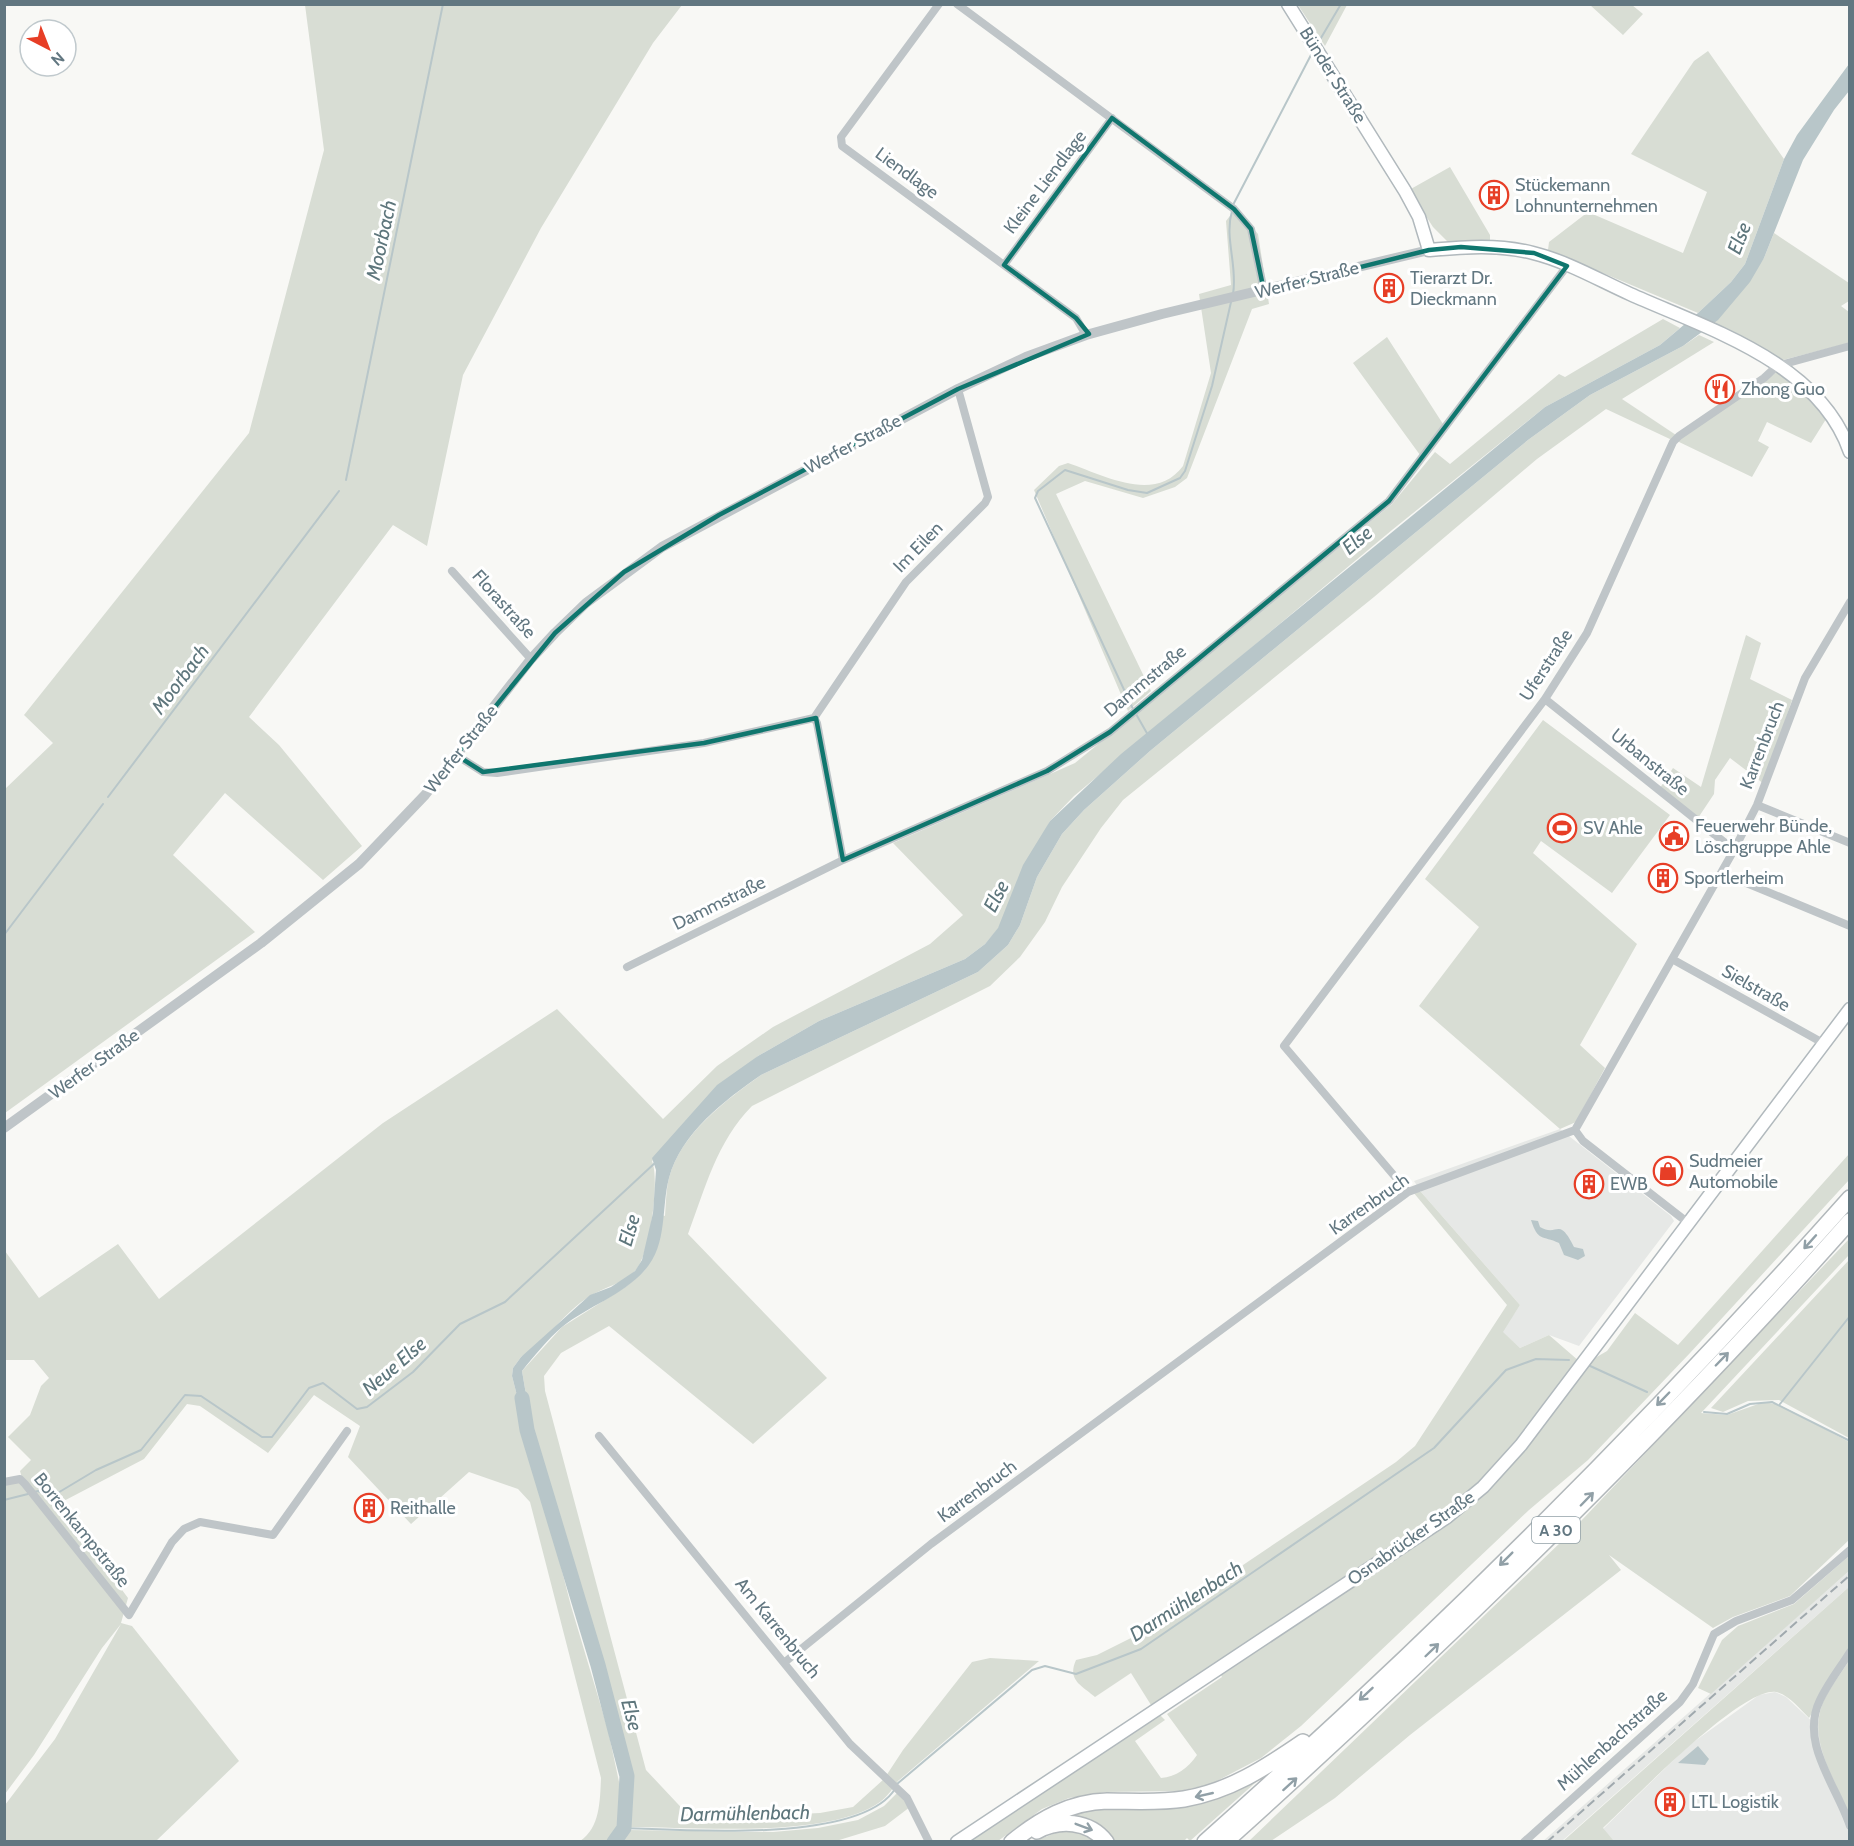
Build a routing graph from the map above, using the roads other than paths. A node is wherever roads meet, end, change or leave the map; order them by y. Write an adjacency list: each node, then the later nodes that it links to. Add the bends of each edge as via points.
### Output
1 (939, 4): 6 (street, Liendlage, via 841,137 842,146)
2 (957, 4): 4 (street)
3 (1288, 4): 5 (main road, Bünder Straße, via 1419,217)
4 (1112, 118): 6 (street, Kleine Liendlage); 8 (street, via 1234,209 1251,230)
5 (1429, 250): 7 (main road, Werfer Straße, via 1488,246 1534,253); 8 (street, Werfer Straße)
6 (1004, 265): 9 (street, Liendlage, via 1076,318)
7 (1567, 266): 11 (main road, Werfer Straße, via 1680,316); 23 (street, Dammstraße, via 1389,501 1110,732 1047,771)
8 (1264, 291): 9 (street, Werfer Straße)
9 (1086, 334): 12 (street, Werfer Straße)
10 (1850, 346): 11 (street, Uferstraße)
11 (1777, 366): 13 (main road, Werfer Straße, via 1824,405); 17 (street, Uferstraße, via 1673,442 1587,633)
12 (958, 388): 16 (street, Werfer Straße, via 662,547 586,603); 18 (street, Im Eilen, via 988,497 906,582)
13 (1850, 452)
14 (452, 572): 16 (street, Florastraße)
15 (1850, 602): 20 (street, Karrenbruch, via 1805,678)
16 (531, 660): 19 (street, Werfer Straße)
17 (1545, 699): 22 (street, Urbanstraße); 32 (street, Uferstraße, via 1284,1046)
18 (814, 718): 19 (street, via 704,743 497,773 483,772); 23 (street)
19 (456, 755): 30 (street, Werfer Straße, via 390,833 324,894)
20 (1757, 805): 21 (street); 22 (street, Karrenbruch)
21 (1850, 843)
22 (1734, 850): 24 (street, Karrenbruch)
23 (843, 860): 27 (street, Dammstraße)
24 (1722, 873): 25 (street); 26 (street, Karrenbruch)
25 (1850, 926)
26 (1672, 959): 29 (street, Sielstraße); 31 (street, Karrenbruch)
27 (627, 967)
28 (1850, 1009): 29 (main road, Osnabrücker Straße)
29 (1823, 1043): 35 (main road, Osnabrücker Straße)
30 (4, 1128)
31 (1575, 1130): 32 (street, Karrenbruch); 35 (street, via 1583,1141)
32 (1408, 1192): 41 (street, Karrenbruch, via 931,1544)
33 (1850, 1198): 42 (highway, A 30, one-way to 42, via 1578,1488)
34 (1850, 1221): 50 (highway, A 30, one-way to 34, via 1379,1702 1553,1534)
35 (1688, 1222): 45 (main road, Osnabrücker Straße, via 1510,1458 1470,1499)
36 (347, 1431): 38 (street, Borrenkampstraße, via 273,1535 200,1522 184,1529 172,1542 129,1615 20,1479)
37 (599, 1436): 41 (street, Am Karrenbruch)
38 (4, 1482)
39 (1850, 1550): 51 (street, Mühlenbachstraße, via 1792,1600 1736,1621 1714,1634 1693,1684 1680,1702)
40 (1850, 1652): 43 (street, via 1819,1701 1812,1737)
41 (785, 1662): 44 (street, Am Karrenbruch, via 850,1744 912,1805)
42 (1345, 1714): 46 (highway, one-way to 46, via 1264,1768 1212,1793 1072,1807 1050,1815); 49 (highway, A 30)
43 (1850, 1826)
44 (929, 1842)
45 (957, 1842)
46 (1012, 1842)
47 (1022, 1842): 48 (highway, one-way to 48, via 1045,1827 1062,1823 1092,1829)
48 (1106, 1842)
49 (1205, 1842)
50 (1225, 1842)
51 (1524, 1842)

